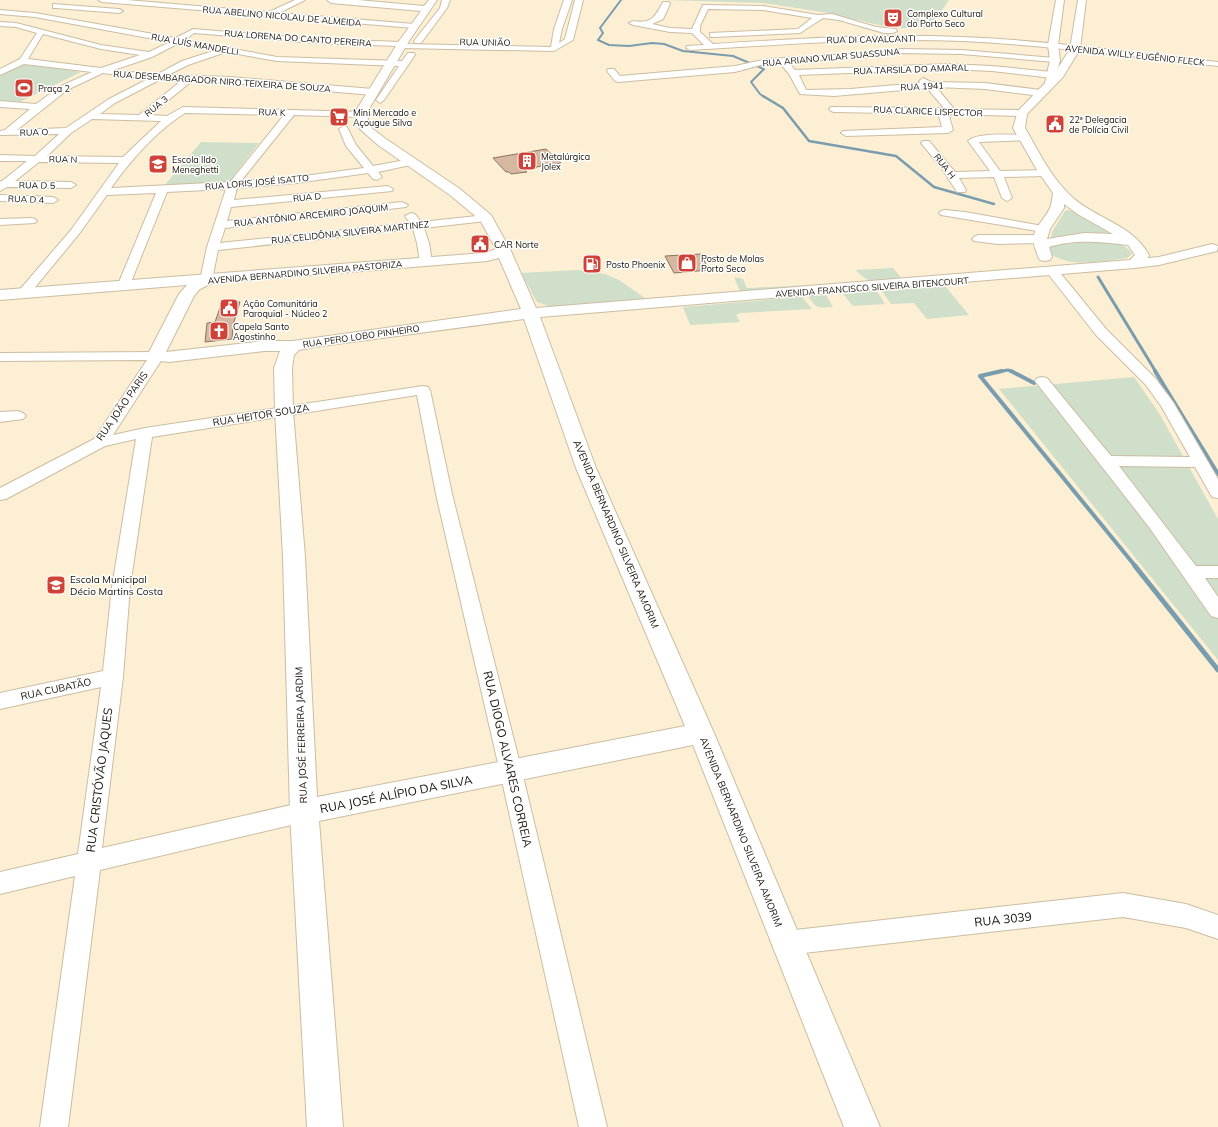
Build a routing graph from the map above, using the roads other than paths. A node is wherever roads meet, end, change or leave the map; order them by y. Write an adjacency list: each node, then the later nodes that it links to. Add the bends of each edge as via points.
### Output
1 (102, 0): 9 (street, RUA ABELINO NICOLAU DE ALMEIDA)
2 (301, 0): 17 (street)
3 (331, 0): 10 (main road)
4 (446, 0): 14 (street)
5 (568, 0): 38 (street)
6 (579, 0): 38 (street, RUA UNIÃO, via 569,40)
7 (1060, 0): 37 (main road)
8 (1082, 0): 41 (main road)
9 (136, 3): 16 (street); 17 (street, RUA ABELINO NICOLAU DE ALMEIDA)
10 (430, 4): 14 (street); 27 (main road)
11 (666, 4): 25 (street, via 660,17)
12 (10, 5): 15 (street)
13 (56, 6): 16 (street)
14 (443, 8): 36 (street)
15 (0, 11): 21 (street, RUA LUÍS MANDELLI)
16 (121, 11): 21 (street)
17 (266, 15): 20 (street); 27 (street, RUA ABELINO NICOLAU DE ALMEIDA)
18 (820, 16): 19 (street); 19 (street, via 800,31); 33 (street, via 844,19)
19 (778, 21): 30 (street, via 740,29); 30 (street, via 740,11 706,7)
20 (251, 22)
21 (82, 23): 34 (street, RUA LUÍS MANDELLI)
22 (633, 23): 25 (street)
23 (0, 24): 24 (street)
24 (16, 25): 29 (street); 31 (street)
25 (645, 25): 30 (street)
26 (242, 26): 32 (street)
27 (414, 26): 35 (main road)
28 (906, 30): 33 (street)
29 (41, 32): 44 (street, via 101,47); 47 (street)
30 (697, 33): 39 (street)
31 (3, 34)
32 (228, 34): 34 (street, RUA LORENA DO CANTO PEREIRA, via 193,31); 35 (street, RUA LORENA DO CANTO PEREIRA, via 315,41)
33 (887, 35): 37 (street, RUA DI CAVALCANTI); 39 (street, RUA DI CAVALCANTI); 43 (street)
34 (176, 41): 42 (street, RUA LUÍS MANDELLI); 44 (street)
35 (403, 44): 36 (street, RUA UNIÃO); 48 (main road)
36 (420, 44): 38 (street, RUA UNIÃO); 49 (street)
37 (1053, 45): 41 (street, AVENIDA WILLY EUGÊNIO FLECK); 46 (main road)
38 (554, 46)
39 (711, 47): 40 (street, RUA DI CAVALCANTI)
40 (690, 48)
41 (1075, 49): 50 (street, AVENIDA WILLY EUGÊNIO FLECK); 59 (main road, via 1059,75)
42 (226, 50): 48 (street, RUA LUÍS MANDELLI, via 277,58); 56 (street)
43 (892, 52): 45 (street, RUA ARIANO VILAR SUASSUNA); 46 (street, RUA ARIANO VILAR SUASSUNA, via 961,52); 51 (street)
44 (149, 54): 52 (street)
45 (782, 60): 54 (street, RUA ARIANO VILAR SUASSUNA, via 735,69 618,79); 55 (street)
46 (1055, 60): 59 (main road)
47 (23, 61): 52 (street, RUA DESEMBARGADOR NIRO TEIXEIRA DE SOUZA); 53 (street)
48 (391, 63): 49 (street, RUA LUÍS MANDELLI); 60 (main road)
49 (405, 64): 60 (street)
50 (1218, 64)
51 (905, 68): 55 (street, RUA TARSILA DO AMARAL); 58 (street); 59 (street, RUA TARSILA DO AMARAL, via 1009,69)
52 (101, 71): 56 (street, RUA DESEMBARGADOR NIRO TEIXEIRA DE SOUZA); 62 (street, via 64,88)
53 (0, 72)
54 (611, 72)
55 (793, 73): 58 (street, RUA 1941, via 803,92)
56 (154, 77): 57 (street, RUA DESEMBARGADOR NIRO TEIXEIRA DE SOUZA); 68 (street)
57 (190, 78): 60 (street, RUA DESEMBARGADOR NIRO TEIXEIRA DE SOUZA); 69 (street, RUA 3)
58 (929, 85): 59 (street, RUA 1941); 65 (street, via 949,108)
59 (1047, 85): 66 (main road)
60 (376, 96): 67 (main road)
61 (0, 104): 62 (street)
62 (38, 107): 73 (street)
63 (834, 109): 65 (street, RUA CLARICE LISPECTOR)
64 (290, 112): 67 (street, RUA K); 70 (street, RUA K, via 184,110); 87 (street)
65 (947, 112): 66 (street, RUA CLARICE LISPECTOR); 74 (street, via 944,116 948,130)
66 (1022, 113): 75 (main road, via 1019,128)
67 (361, 114): 80 (main road, AVENIDA BERNARDINO SILVEIRA AMORIM, via 364,127)
68 (89, 116): 69 (street); 72 (street)
69 (141, 118): 70 (street)
70 (169, 119): 79 (street)
71 (344, 129): 81 (street, via 351,146)
72 (68, 131): 73 (street, RUA O); 78 (street)
73 (3, 133)
74 (846, 134)
75 (1025, 138): 82 (main road); 83 (street, via 973,141)
76 (926, 143): 84 (street, RUA H)
77 (0, 158): 78 (street, RUA N)
78 (37, 158): 79 (street, RUA N); 85 (street)
79 (126, 160): 91 (street)
80 (411, 162): 81 (street, RUA LORIS JOSÉ ISATTO); 99 (main road, AVENIDA BERNARDINO SILVEIRA AMORIM, via 455,192)
81 (371, 171): 87 (street, RUA LORIS JOSÉ ISATTO); 89 (street)
82 (1047, 173): 83 (street); 92 (main road)
83 (998, 174): 84 (street); 94 (street)
84 (953, 175): 90 (street, RUA H)
85 (1, 185): 86 (street, RUA D 5)
86 (71, 185)
87 (233, 185): 88 (street, RUA LORIS JOSÉ ISATTO); 96 (street)
88 (163, 189): 91 (street, RUA LORIS JOSÉ ISATTO); 115 (street)
89 (388, 189): 96 (street, RUA D); 97 (street)
90 (961, 190)
91 (102, 192): 116 (street, via 75,232)
92 (1060, 192): 105 (main road, via 1057,208); 106 (main road, via 1076,206)
93 (0, 198): 95 (street, RUA D 4)
94 (1008, 198)
95 (53, 200)
96 (227, 204): 102 (street)
97 (402, 205): 102 (street, RUA ANTÔNIO ARCEMIRO JOAQUIM); 103 (street)
98 (945, 213): 105 (street, via 965,215)
99 (486, 218): 103 (street, RUA CELIDÔNIA SILVEIRA MARTINEZ); 109 (main road, AVENIDA BERNARDINO SILVEIRA AMORIM)
100 (31, 221): 101 (street)
101 (0, 222)
102 (221, 225): 107 (street)
103 (418, 225): 107 (street, RUA CELIDÔNIA SILVEIRA MARTINEZ); 110 (street, via 424,240)
104 (978, 239): 105 (street)
105 (1042, 242): 106 (main road, AVENIDA FRANCISCO SILVEIRA BITENCOURT, via 1088,237 1116,239); 112 (main road, via 1063,263); 113 (main road)
106 (1135, 244): 108 (main road, AVENIDA FRANCISCO SILVEIRA BITENCOURT, via 1167,250); 111 (main road, via 1142,255)
107 (213, 247): 114 (street)
108 (1216, 249): 111 (main road, AVENIDA FRANCISCO SILVEIRA BITENCOURT)
109 (507, 258): 110 (main road, AVENIDA BERNARDINO SILVEIRA PASTORIZA); 119 (main road, AVENIDA BERNARDINO SILVEIRA AMORIM)
110 (426, 262): 114 (main road, AVENIDA BERNARDINO SILVEIRA PASTORIZA)
111 (1134, 264): 112 (main road, AVENIDA FRANCISCO SILVEIRA BITENCOURT)
112 (1094, 268): 113 (main road, AVENIDA FRANCISCO SILVEIRA BITENCOURT)
113 (1053, 272): 119 (main road, AVENIDA FRANCISCO SILVEIRA BITENCOURT); 131 (street, via 1101,332 1151,382 1168,405)
114 (206, 280): 115 (main road, AVENIDA BERNARDINO SILVEIRA PASTORIZA); 117 (main road, RUA JOÃO PARIS)
115 (123, 287): 116 (main road, AVENIDA BERNARDINO SILVEIRA PASTORIZA); 117 (main road, AVENIDA BERNARDINO SILVEIRA PASTORIZA, via 169,290)
116 (22, 294): 118 (main road, AVENIDA BERNARDINO SILVEIRA PASTORIZA)
117 (187, 294): 121 (main road, RUA JOÃO PARIS, via 157,352)
118 (0, 295)
119 (530, 313): 120 (main road, RUA PERO LOBO PINHEIRO, via 314,342); 139 (main road, AVENIDA BERNARDINO SILVEIRA AMORIM, via 586,468)
120 (290, 350): 121 (main road, via 240,350); 125 (main road, RUA JOSÉ FERREIRA JARDIM, via 283,368)
121 (158, 356): 122 (street); 129 (street, RUA JOÃO PARIS)
122 (0, 357)
123 (1042, 381): 130 (street)
124 (423, 390): 125 (street, RUA HEITOR SOUZA); 140 (street, RUA DIOGO ALVARES CORREIA, via 444,494)
125 (284, 411): 128 (street, RUA HEITOR SOUZA); 141 (main road, RUA JOSÉ FERREIRA JARDIM, via 294,557)
126 (18, 416): 127 (street)
127 (0, 417)
128 (145, 433): 129 (street, RUA HEITOR SOUZA); 137 (street, RUA CRISTÓVÃO JAQUES, via 121,587)
129 (100, 442): 133 (street, RUA JOÃO PARIS)
130 (1107, 461): 131 (street); 134 (street)
131 (1200, 462): 132 (street)
132 (1218, 492)
133 (0, 495)
134 (1192, 572): 135 (street); 136 (street)
135 (1218, 572)
136 (1218, 611)
137 (112, 677): 138 (street, RUA CUBATÃO); 142 (street, RUA CRISTÓVÃO JAQUES)
138 (0, 701)
139 (701, 733): 140 (main road, RUA JOSÉ ALÍPIO DA SILVA); 145 (main road, AVENIDA BERNARDINO SILVEIRA AMORIM)
140 (511, 772): 141 (main road, RUA JOSÉ ALÍPIO DA SILVA); 148 (street, RUA DIOGO ALVARES CORREIA)
141 (304, 812): 142 (street, RUA JOSÉ ALÍPIO DA SILVA); 147 (main road, RUA JOSÉ FERREIRA JARDIM)
142 (88, 864): 143 (street, RUA JOSÉ ALÍPIO DA SILVA); 146 (street, RUA CRISTÓVÃO JAQUES)
143 (0, 883)
144 (1218, 927): 145 (street, RUA 3039, via 1186,916 1123,905)
145 (786, 943): 149 (main road, AVENIDA BERNARDINO SILVEIRA AMORIM)
146 (54, 1127)
147 (325, 1127)
148 (594, 1127)
149 (862, 1127)

